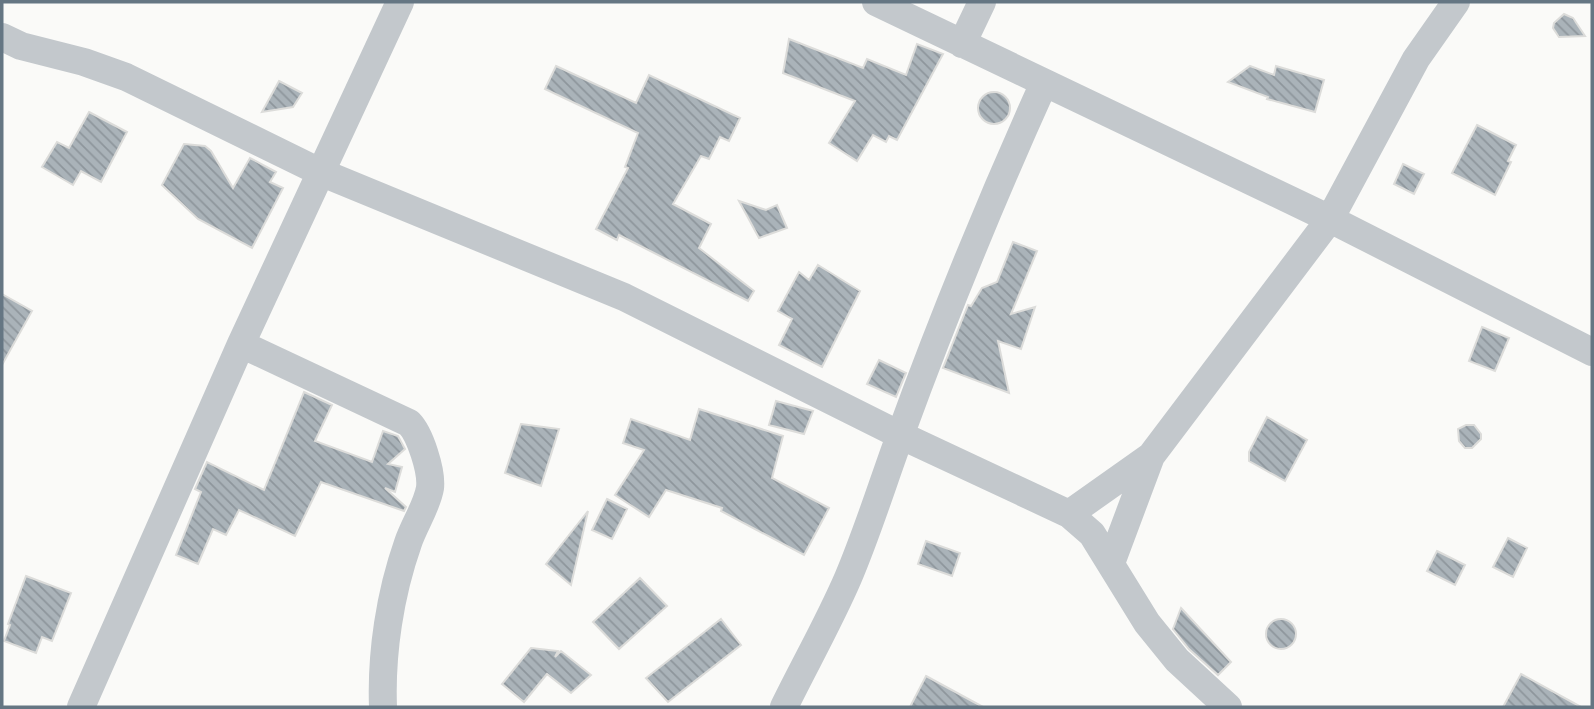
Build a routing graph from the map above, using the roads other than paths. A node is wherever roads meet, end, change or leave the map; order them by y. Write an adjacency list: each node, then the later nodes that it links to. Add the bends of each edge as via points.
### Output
1 (400, 2): 8 (street)
2 (876, 2): 6 (street)
3 (982, 2): 6 (street)
4 (1456, 2): 9 (street, via 1416,59)
5 (2, 37): 8 (street, via 126,77)
6 (962, 44): 7 (street)
7 (1044, 83): 9 (street); 12 (street, via 996,191)
8 (320, 172): 10 (street); 12 (street, via 624,297)
9 (1330, 219): 11 (street); 13 (street)
10 (241, 344): 16 (street); 17 (street, via 409,423 417,432 430,489 407,544 399,578 387,634)
11 (1592, 352)
12 (900, 435): 14 (street); 18 (street, via 847,579)
13 (1151, 456): 14 (street); 15 (street)
14 (1069, 514): 15 (street, via 1092,534)
15 (1111, 563): 19 (street, via 1147,624 1177,660)
16 (81, 707)
17 (383, 707)
18 (784, 707)
19 (1228, 707)

